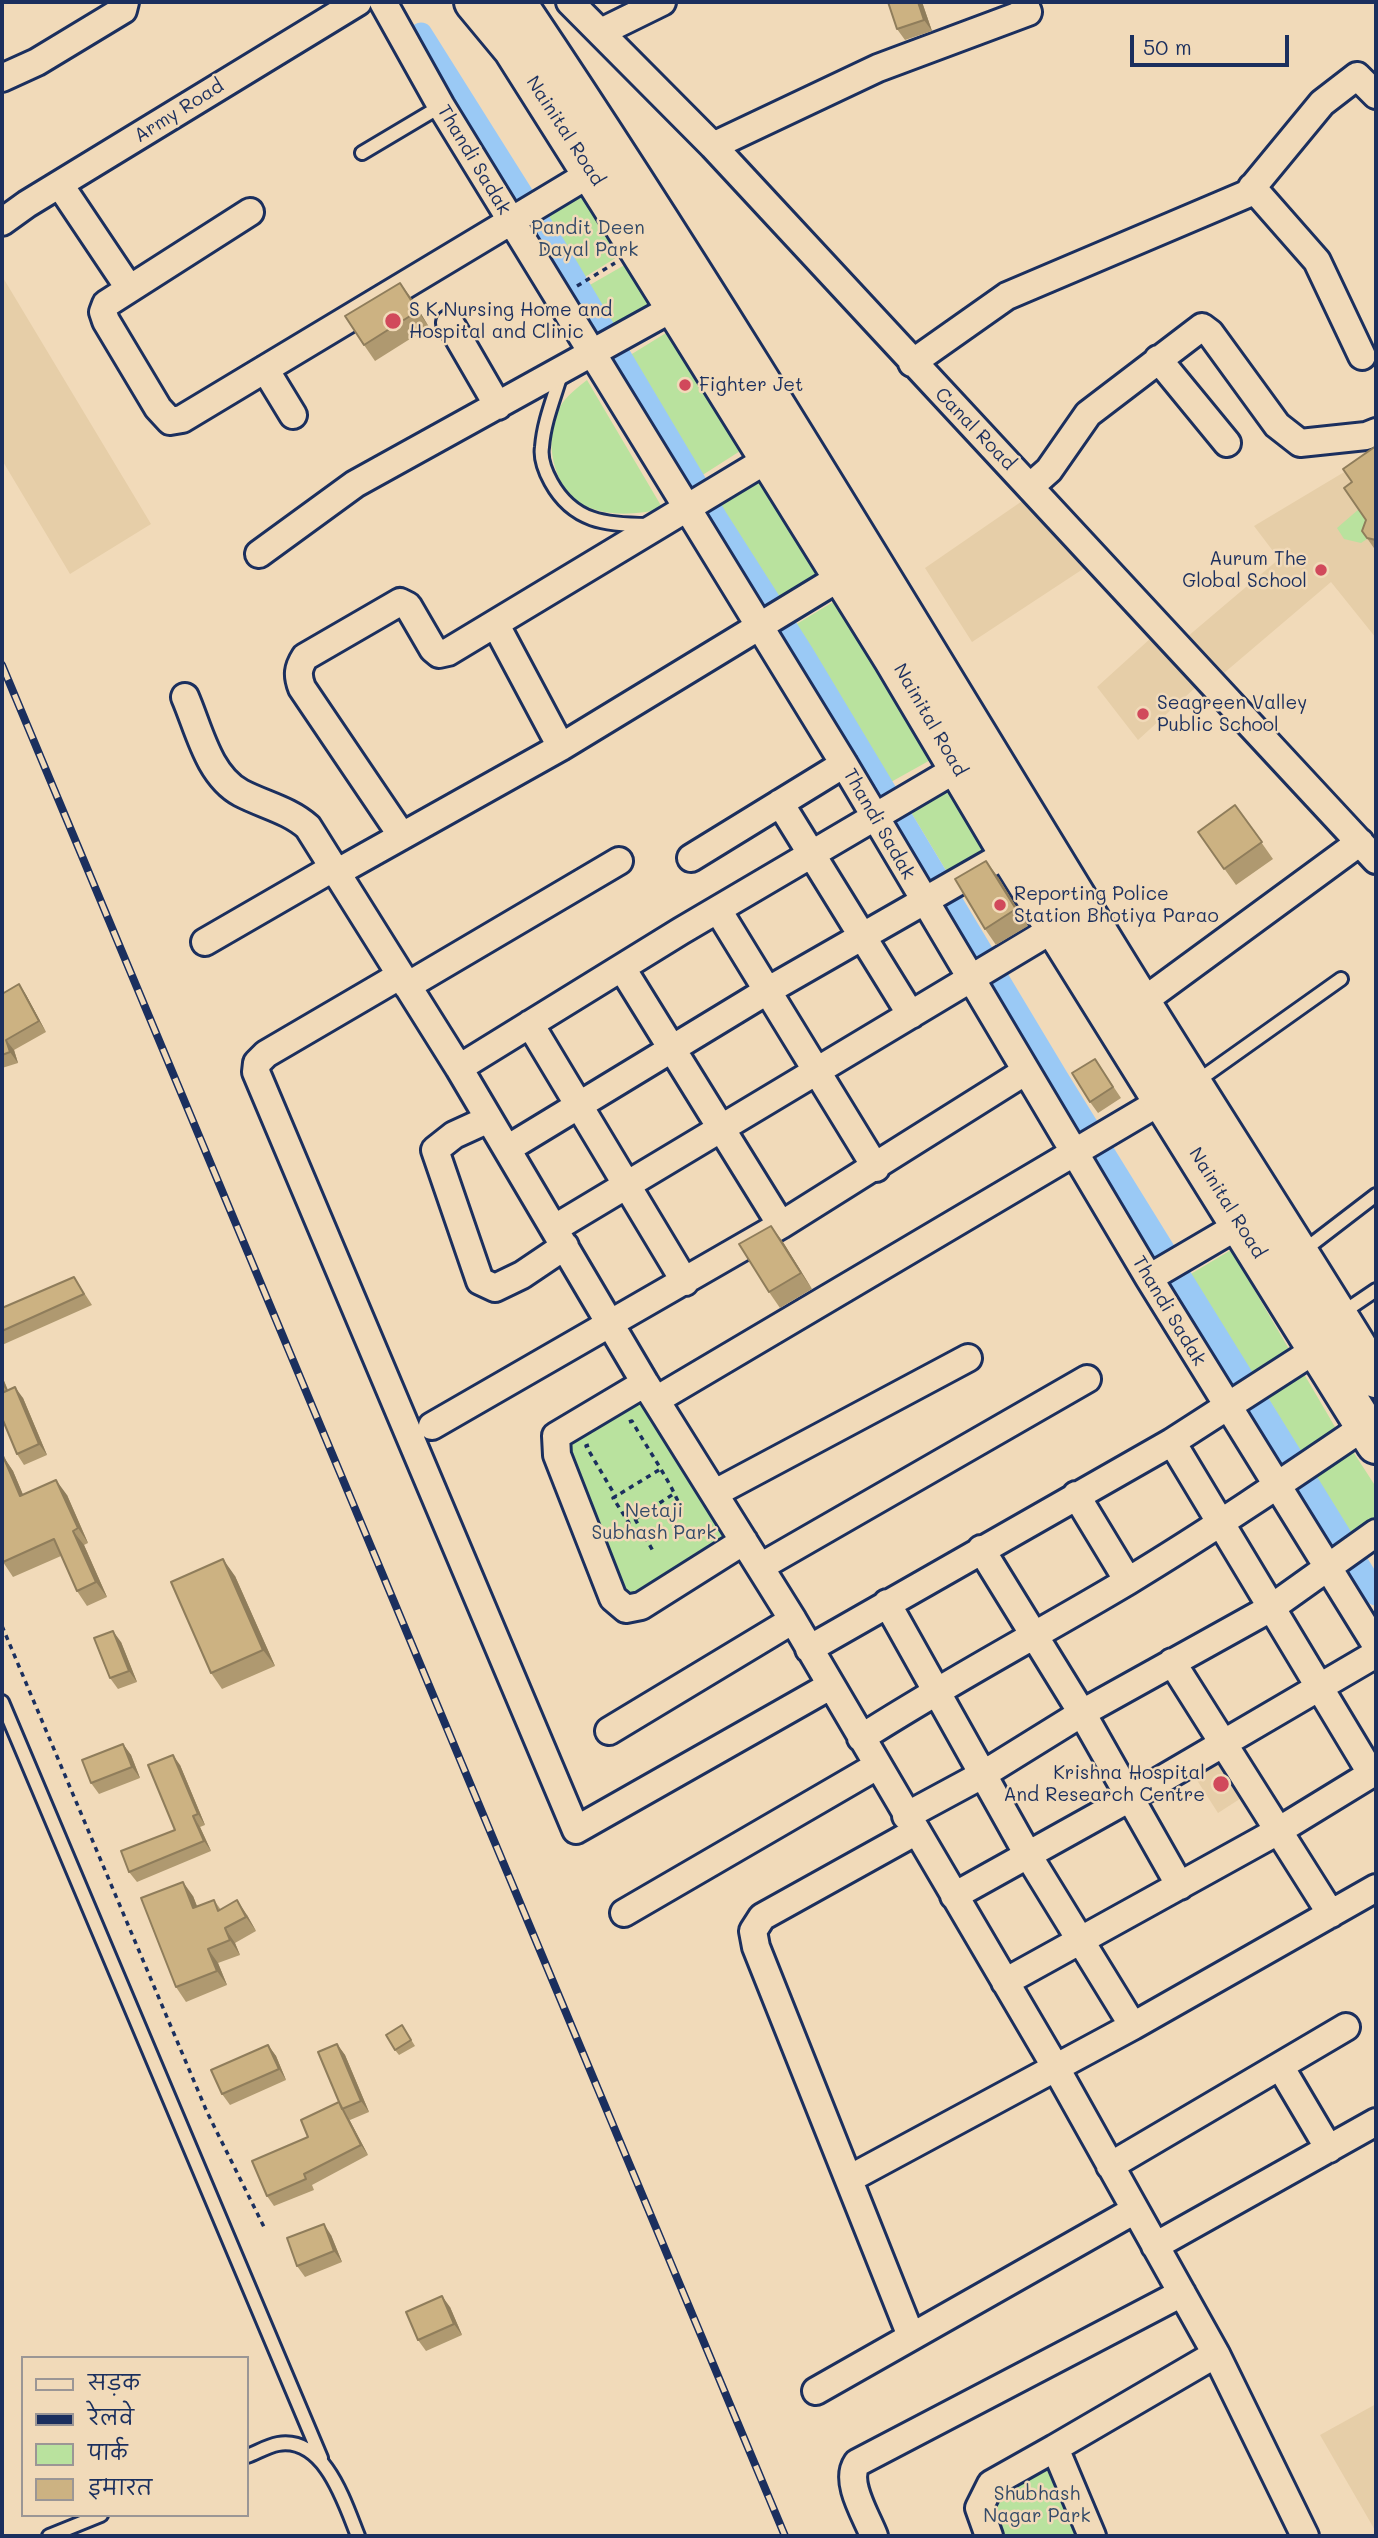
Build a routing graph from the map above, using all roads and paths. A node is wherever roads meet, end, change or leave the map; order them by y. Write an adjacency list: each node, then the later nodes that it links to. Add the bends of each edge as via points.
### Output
1 (125, 2): 10 (street, via 123,9 102,23)
2 (358, 2): 16 (street, Army Road)
3 (383, 2): 12 (street, Thandi Sadak)
4 (474, 2): 15 (highway, Nainital Road, via 513,50)
5 (516, 2): 22 (highway, Nainital Road, via 606,136)
6 (570, 2): 9 (street, Canal Road)
7 (662, 2): 9 (street)
8 (1024, 2): 13 (street, via 1028,12 878,68)
9 (601, 32): 13 (street, Canal Road)
10 (2, 78)
11 (1376, 95): 17 (street, via 1357,76 1322,103)
12 (441, 106): 14 (lane); 18 (street, Thandi Sadak)
13 (713, 146): 27 (street, Canal Road)
14 (362, 153)
15 (591, 173): 18 (street); 22 (highway, Nainital Road)
16 (60, 185): 20 (street, Army Road); 21 (street)
17 (1252, 187): 25 (street, via 1317,261); 27 (street, via 1247,194 1007,296)
18 (523, 211): 24 (street, Thandi Sadak); 28 (street)
19 (250, 212): 21 (street)
20 (2, 222)
21 (129, 288): 28 (street, via 106,304 103,312 170,421 182,419)
22 (688, 299): 24 (street); 34 (highway, Nainital Road); 57 (highway, Nainital Road, via 928,650)
23 (450, 323): 30 (street)
24 (605, 346): 29 (street); 36 (street, Thandi Sadak)
25 (1362, 356)
26 (1158, 359): 32 (street, via 1202,327 1277,425 1300,443); 33 (street); 35 (street, via 1088,414 1049,470)
27 (912, 363): 35 (street, Canal Road)
28 (265, 369): 31 (street)
29 (563, 370): 30 (street); 37 (lane, via 541,450 544,470 559,496 574,512 588,518)
30 (498, 406): 38 (street, via 355,484)
31 (293, 415)
32 (1376, 432)
33 (1227, 443)
34 (768, 459): 36 (street); 39 (highway, Nainital Road)
35 (1031, 486): 49 (street, Canal Road)
36 (698, 503): 37 (street); 40 (street, Thandi Sadak)
37 (659, 525): 41 (street)
38 (259, 554)
39 (842, 576): 40 (street); 45 (highway, Nainital Road)
40 (771, 620): 43 (street); 44 (street, Thandi Sadak)
41 (495, 625): 43 (street); 48 (street, via 439,654 408,606 400,602 305,657 299,667 302,688)
42 (185, 697): 54 (street, via 214,767 225,782 297,817)
43 (561, 747): 48 (street)
44 (844, 764): 46 (street); 47 (street, Thandi Sadak)
45 (958, 768): 47 (street); 50 (highway, Nainital Road)
46 (780, 803): 51 (street); 52 (street)
47 (888, 810): 51 (street); 55 (street, Thandi Sadak)
48 (402, 836): 54 (street)
49 (1368, 851): 65 (street)
50 (1008, 853): 55 (street); 57 (highway, Nainital Road)
51 (810, 856): 56 (street); 58 (street)
52 (691, 858)
53 (619, 861): 63 (street)
54 (334, 871): 59 (street); 63 (street)
55 (936, 893): 58 (street); 61 (street, Thandi Sadak)
56 (718, 910): 60 (street); 64 (street)
57 (1070, 919): 61 (street); 65 (highway, Nainital Road); 72 (highway, Nainital Road)
58 (862, 936): 64 (street); 66 (street)
59 (205, 942)
60 (622, 968): 67 (street); 68 (street)
61 (983, 971): 66 (street); 70 (street, Thandi Sadak)
62 (1340, 979): 72 (lane)
63 (404, 981): 69 (street); 125 (street, via 266,1054 256,1072 576,1830)
64 (767, 991): 68 (street); 71 (street)
65 (1142, 1002): 72 (highway, Nainital Road)
66 (911, 1014): 71 (street)
67 (530, 1024): 69 (street); 73 (street)
68 (671, 1048): 73 (street); 75 (street)
69 (458, 1068): 74 (street)
70 (1026, 1071): 76 (street, Thandi Sadak); 78 (street)
71 (817, 1073): 75 (street); 78 (street)
72 (1178, 1092): 76 (street); 81 (highway, Nainital Road); 84 (highway, Nainital Road)
73 (579, 1105): 77 (street); 79 (street)
74 (489, 1119): 77 (street); 83 (street, via 454,1135 435,1150 480,1281 495,1288 522,1275)
75 (723, 1130): 79 (street); 82 (street)
76 (1088, 1145): 85 (street, Thandi Sadak); 94 (street)
77 (507, 1149): 83 (street)
78 (876, 1168): 82 (street)
79 (627, 1186): 83 (street); 86 (street)
80 (1376, 1195): 84 (lane)
81 (1241, 1224): 85 (street); 90 (highway, Nainital Road)
82 (781, 1225): 86 (street)
83 (560, 1237): 89 (street)
84 (1300, 1253): 88 (highway, Nainital Road)
85 (1165, 1269): 95 (street, Thandi Sadak)
86 (685, 1282): 89 (street)
87 (1376, 1290): 88 (lane)
88 (1339, 1316): 92 (highway, Nainital Road)
89 (611, 1325): 94 (street); 96 (street)
90 (1318, 1348): 95 (street); 98 (highway, Nainital Road)
91 (968, 1358): 104 (street)
92 (1376, 1378)
93 (1087, 1379): 114 (street)
94 (650, 1392): 104 (street); 110 (street, via 556,1436 557,1455 613,1598 626,1609 641,1606)
95 (1244, 1397): 100 (street); 102 (street, Thandi Sadak)
96 (432, 1426)
97 (621, 1427): 101 (path, via 632,1421)
98 (1371, 1435): 102 (street)
99 (598, 1440): 106 (path, via 586,1446)
100 (1172, 1442): 105 (street); 109 (street)
101 (659, 1470): 103 (path); 106 (path)
102 (1293, 1475): 109 (street); 113 (street, Thandi Sadak)
103 (675, 1493): 107 (path); 108 (path)
104 (715, 1493): 110 (street)
105 (1076, 1495): 111 (street); 115 (street)
106 (616, 1497): 108 (path, via 629,1523)
107 (680, 1506)
108 (635, 1519): 112 (path)
109 (1220, 1522): 115 (street); 117 (street)
110 (744, 1541): 114 (street)
111 (981, 1549): 116 (street); 120 (street)
112 (653, 1551)
113 (1352, 1551): 117 (street); 121 (street, Thandi Sadak)
114 (760, 1567): 118 (street)
115 (1128, 1581): 120 (street)
116 (887, 1603): 122 (street); 127 (street)
117 (1271, 1608): 124 (street); 126 (street)
118 (793, 1620): 122 (street); 130 (street)
119 (2, 1626): 156 (path, via 207,2112)
120 (1034, 1633): 127 (street); 129 (street)
121 (1376, 1645)
122 (809, 1649): 125 (street)
123 (1376, 1654): 126 (street)
124 (1172, 1662): 129 (street); 132 (street)
125 (830, 1686): 131 (street)
126 (1319, 1689): 132 (street); 134 (street)
127 (935, 1690): 131 (street); 135 (street)
128 (2, 1702): 164 (lane)
129 (1082, 1713): 135 (street); 136 (street)
130 (609, 1731)
131 (861, 1738): 133 (street)
132 (1224, 1743): 136 (street); 138 (street)
133 (877, 1766): 137 (street); 143 (street)
134 (1374, 1772): 138 (street)
135 (982, 1775): 137 (street); 139 (street)
136 (1130, 1798): 139 (street); 140 (street)
137 (911, 1824): 142 (street); 154 (street, via 762,1917 753,1931)
138 (1278, 1831): 140 (street); 144 (street)
139 (1028, 1855): 142 (street); 145 (street)
140 (1180, 1886): 145 (street)
141 (1376, 1888): 144 (street)
142 (954, 1896): 146 (street)
143 (624, 1913)
144 (1331, 1914): 147 (street)
145 (1080, 1940): 146 (street); 147 (street)
146 (1005, 1982): 150 (street)
147 (1133, 2026): 150 (street)
148 (1346, 2027): 149 (street)
149 (1280, 2066): 152 (street); 153 (street)
150 (1056, 2068): 153 (street); 154 (street)
151 (1376, 2122): 152 (street)
152 (1329, 2148): 157 (street)
153 (1110, 2166): 155 (street)
154 (849, 2179): 159 (street)
155 (1135, 2210): 157 (street); 159 (street)
156 (265, 2229)
157 (1155, 2246): 158 (street)
158 (1182, 2293): 160 (street); 168 (street, via 857,2463 852,2482)
159 (911, 2336): 161 (street)
160 (1216, 2354): 162 (street); 171 (street)
161 (816, 2391)
162 (1055, 2448): 169 (street, via 991,2484 979,2508); 170 (street)
163 (248, 2456): 164 (lane, via 279,2444)
164 (321, 2458): 167 (lane)
165 (96, 2517): 166 (lane)
166 (49, 2536)
167 (358, 2536)
168 (874, 2536)
169 (989, 2536)
170 (1092, 2536)
171 (1305, 2536)

